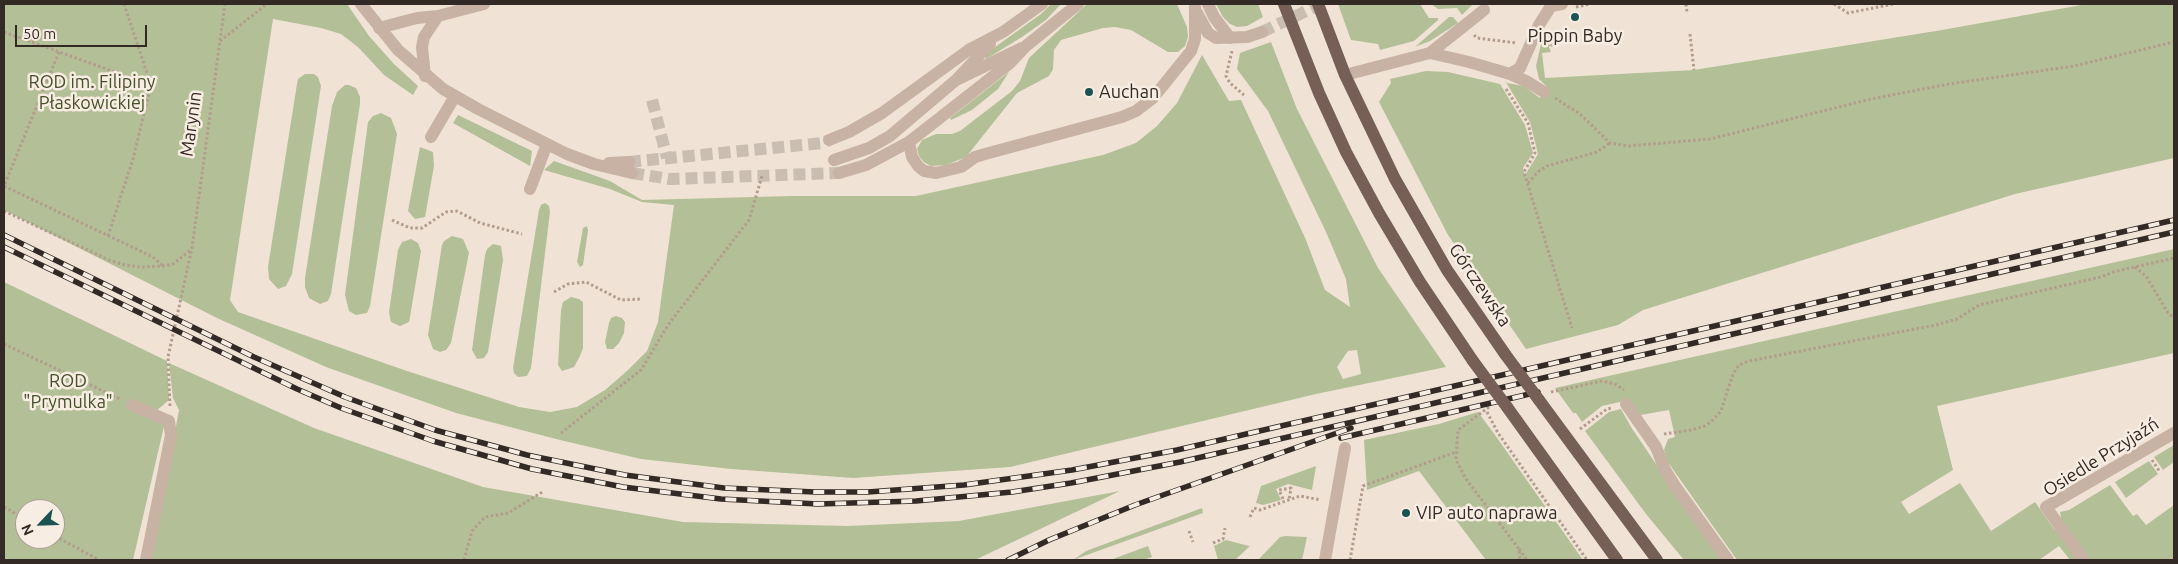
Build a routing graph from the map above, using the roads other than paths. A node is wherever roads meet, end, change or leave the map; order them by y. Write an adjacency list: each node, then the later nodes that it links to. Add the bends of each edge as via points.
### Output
1 (361, 4): 12 (street)
2 (484, 4): 11 (street)
3 (1042, 4): 13 (street)
4 (1078, 4): 18 (street)
5 (1208, 4): 16 (street)
6 (1284, 4): 40 (main road, bridge, via 1346,152 1420,282)
7 (1318, 4): 20 (main road, Górczewska)
8 (1562, 4): 15 (street, via 1551,6)
9 (1194, 6): 16 (street, via 1208,33 1216,38); 28 (street, via 1195,40 1191,51 1152,98 1136,111 980,155 962,166 936,173 918,166)
10 (1484, 10): 19 (street)
11 (438, 16): 12 (street); 21 (street, via 424,37)
12 (379, 28): 21 (street)
13 (1003, 32): 23 (street); 27 (street, via 970,49 882,113)
14 (1262, 32): 16 (street)
15 (1536, 34): 17 (street); 22 (street, via 1520,68)
16 (1230, 38)
17 (1553, 41)
18 (1026, 46): 23 (street); 28 (street, via 1010,63)
19 (1430, 53): 20 (street); 22 (street, via 1469,62)
20 (1345, 75): 41 (main road, Górczewska, bridge, via 1378,145 1448,270 1505,354)
21 (425, 76): 25 (street)
22 (1506, 78): 24 (street, via 1528,82)
23 (956, 80): 30 (street, via 890,136 869,148)
24 (1544, 92)
25 (455, 96): 26 (street); 29 (street)
26 (431, 137)
27 (829, 140)
28 (909, 142): 32 (street, via 866,165)
29 (547, 144): 31 (street, via 594,164); 33 (street)
30 (834, 160)
31 (630, 167)
32 (839, 173)
33 (530, 189)
34 (132, 405): 38 (street, via 169,421 171,435)
35 (1620, 406): 42 (street, via 1656,447 1670,478)
36 (2174, 433): 43 (street, Osiedle Przyjaźń, via 2046,507)
37 (1345, 448): 39 (street)
38 (146, 560)
39 (1325, 560)
40 (1617, 560)
41 (1657, 560)
42 (1728, 560)
43 (2084, 560)

